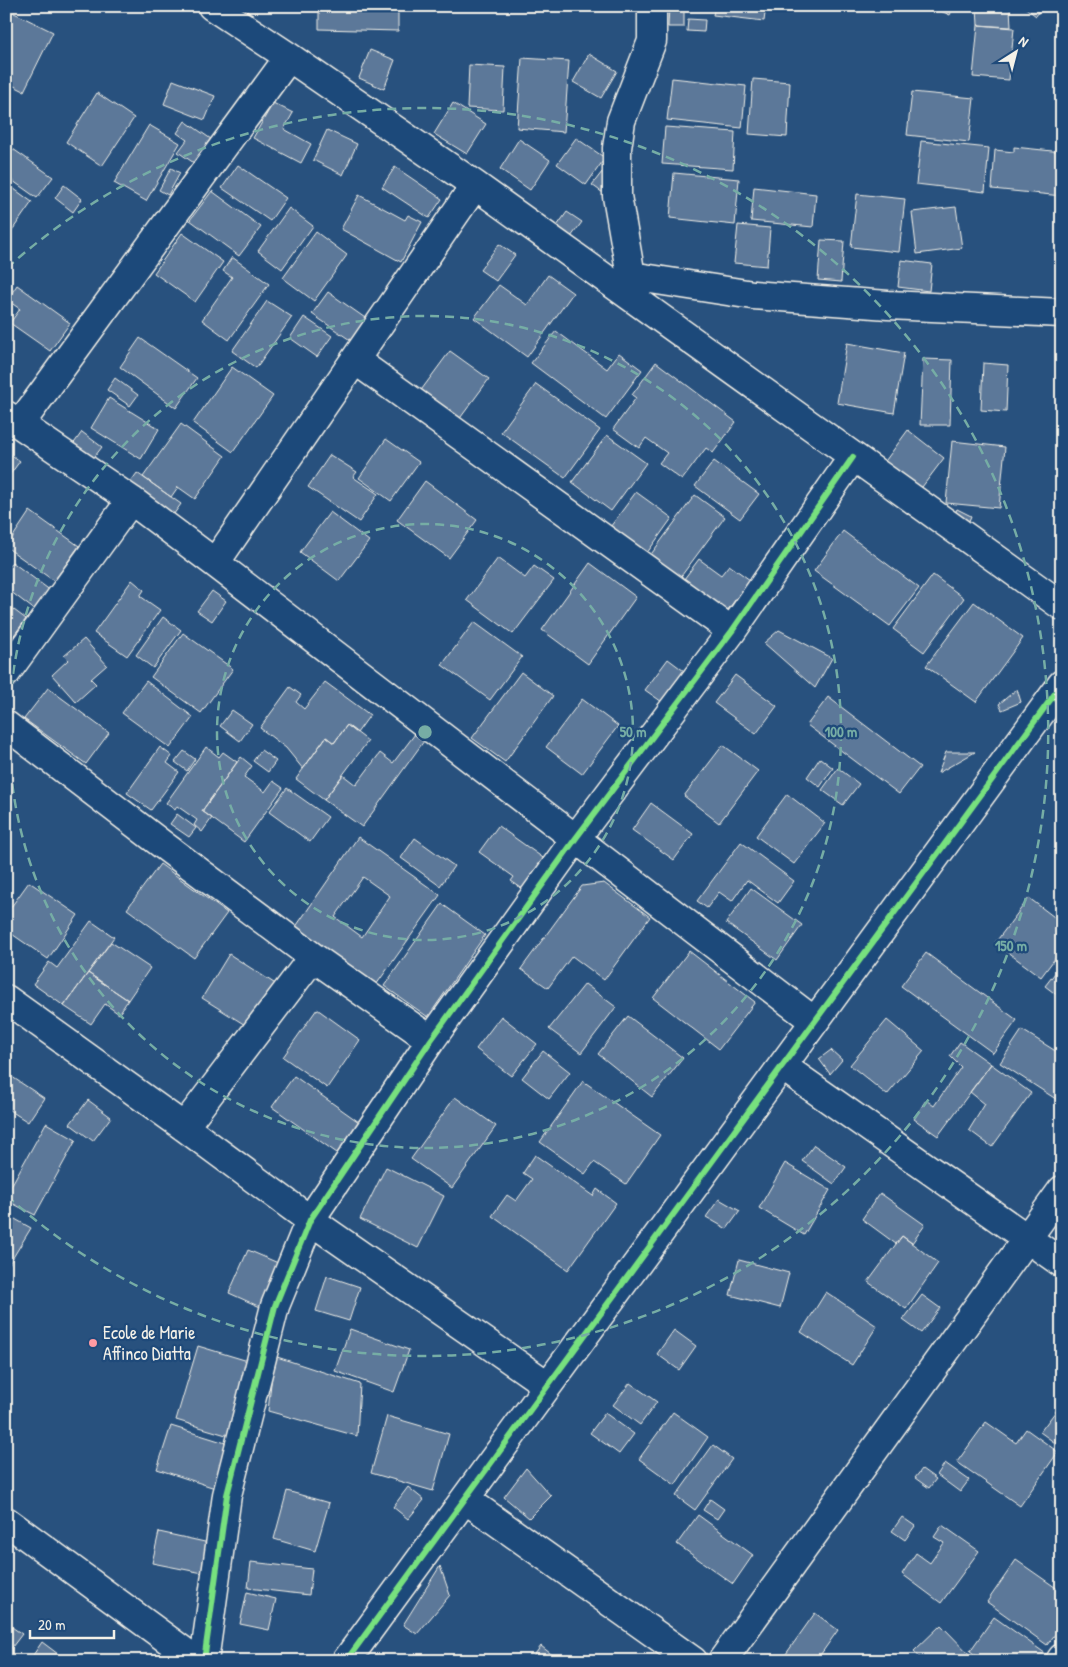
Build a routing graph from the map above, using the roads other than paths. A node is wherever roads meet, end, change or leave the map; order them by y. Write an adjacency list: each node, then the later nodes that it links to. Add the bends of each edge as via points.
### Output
1 (212, 6): 3 (street)
2 (652, 6): 5 (street, via 652,41 621,121 617,148 617,196)
3 (289, 57): 4 (street); 8 (street)
4 (475, 185): 5 (street); 7 (street)
5 (630, 286): 6 (street, via 888,305); 9 (street)
6 (1062, 313)
7 (355, 360): 11 (street); 13 (street)
8 (13, 420): 10 (street)
9 (853, 457): 12 (street); 13 (street)
10 (131, 500): 11 (street); 14 (street)
11 (215, 563): 17 (street)
12 (1062, 606)
13 (732, 631): 17 (street)
14 (6, 673)
15 (1062, 684): 20 (street)
16 (6, 725): 18 (street)
17 (576, 838): 20 (street); 21 (street)
18 (313, 957): 21 (street); 23 (street)
19 (6, 1000): 23 (street)
20 (814, 1021): 22 (street)
21 (432, 1040): 25 (street)
22 (782, 1066): 26 (street); 28 (street)
23 (184, 1127): 25 (street)
24 (1062, 1190): 26 (street)
25 (310, 1220): 28 (street); 33 (street, via 275,1306 228,1495)
26 (1027, 1238): 27 (street); 36 (street)
27 (1062, 1263)
28 (547, 1385): 29 (street)
29 (465, 1499): 34 (street); 35 (street)
30 (6, 1521): 32 (street)
31 (1062, 1658): 37 (street)
32 (197, 1661)
33 (204, 1661)
34 (346, 1661)
35 (693, 1661)
36 (722, 1661)
37 (1060, 1661)

